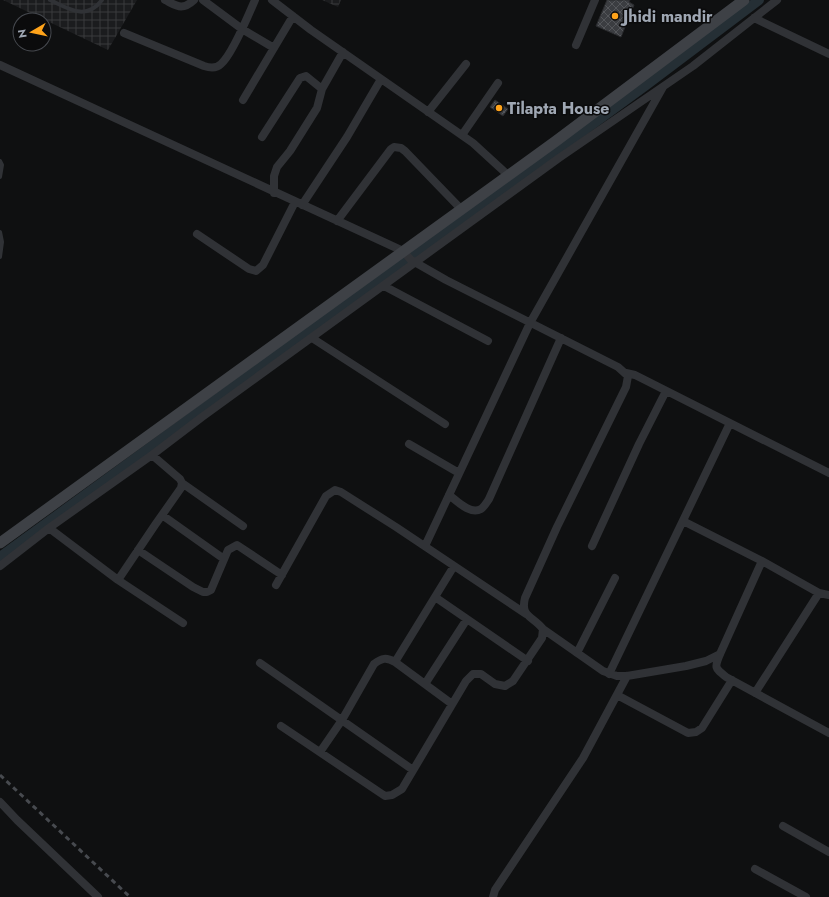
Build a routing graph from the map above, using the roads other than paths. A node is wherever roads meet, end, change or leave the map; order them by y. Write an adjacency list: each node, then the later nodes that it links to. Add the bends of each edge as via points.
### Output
1 (50, 0): 2 (lane, via 77,12 93,9)
2 (102, 0)
3 (164, 0): 4 (street, via 181,7)
4 (194, 0)
5 (203, 0): 13 (street)
6 (256, 0): 13 (street)
7 (272, 0): 11 (street)
8 (595, 0): 15 (street)
9 (744, 0): 30 (street)
10 (777, 0): 12 (street)
11 (293, 16): 16 (street); 17 (street)
12 (754, 18): 18 (street); 23 (street)
13 (242, 28): 14 (street, via 222,64 210,68); 16 (street)
14 (124, 33)
15 (576, 45)
16 (274, 48): 25 (street)
17 (343, 52): 21 (street); 24 (street)
18 (829, 54)
19 (0, 64): 32 (street)
20 (466, 64): 26 (street)
21 (381, 79): 26 (street); 33 (street, via 347,137)
22 (498, 83): 27 (street)
23 (663, 86): 39 (street); 41 (street)
24 (322, 89): 28 (street, via 306,76 300,78); 32 (street, via 317,108 290,152 277,167)
25 (243, 100)
26 (428, 112): 27 (street)
27 (462, 135): 30 (street)
28 (262, 138)
29 (0, 161): 31 (lane)
30 (508, 175): 34 (street)
31 (0, 177)
32 (274, 193): 33 (street)
33 (299, 204): 35 (street); 37 (street, via 263,264 256,271 249,269)
34 (461, 209): 35 (street, via 405,151 394,147); 39 (street)
35 (337, 221): 39 (street)
36 (0, 232): 38 (lane)
37 (197, 234)
38 (0, 257)
39 (409, 257): 40 (street); 41 (street, via 446,280); 59 (street)
40 (384, 286): 42 (street); 44 (street)
41 (530, 323): 43 (street); 51 (street)
42 (312, 338): 48 (street); 50 (street)
43 (561, 338): 45 (street); 54 (street, via 489,499 476,511)
44 (488, 341)
45 (626, 373): 46 (street); 74 (street, via 626,387 525,598 523,606)
46 (666, 391): 47 (street); 61 (street)
47 (730, 423): 52 (street); 56 (street)
48 (445, 424)
49 (409, 444): 51 (street)
50 (152, 455): 53 (street); 58 (street)
51 (459, 473): 54 (street)
52 (829, 473)
53 (182, 483): 55 (street); 57 (street)
54 (449, 495): 60 (street)
55 (162, 515): 62 (street); 63 (street)
56 (683, 521): 64 (street); 83 (street)
57 (243, 526)
58 (49, 528): 65 (street); 69 (street)
59 (0, 543)
60 (425, 546): 66 (street); 67 (street, via 335,490 326,496)
61 (592, 546)
62 (138, 550): 63 (street, via 203,592 211,590); 69 (street)
63 (224, 559): 67 (street, via 228,550 237,545)
64 (762, 561): 71 (street); 79 (street)
65 (0, 566)
66 (454, 566): 73 (street); 74 (street)
67 (282, 575): 70 (street)
68 (615, 578): 78 (street)
69 (118, 580): 76 (street)
70 (276, 585)
71 (818, 593): 72 (street); 87 (street)
72 (829, 595)
73 (435, 597): 75 (street); 81 (street)
74 (526, 614): 77 (street)
75 (468, 619): 80 (street); 86 (street)
76 (182, 623)
77 (543, 629): 78 (street); 80 (street, via 542,638)
78 (577, 654): 83 (street)
79 (720, 654): 84 (street, via 706,661); 85 (street, via 716,664 717,670)
80 (528, 661): 89 (street, via 513,681 505,686 495,684 481,674 473,674)
81 (395, 662): 86 (street); 90 (street, via 388,658 374,664)
82 (260, 663): 90 (street)
83 (609, 674): 84 (street)
84 (627, 676): 88 (street)
85 (732, 680): 87 (street); 88 (street, via 702,728 696,732 688,733)
86 (425, 684): 89 (street)
87 (755, 693): 92 (street)
88 (617, 695): 100 (street, via 583,758 495,890)
89 (452, 704): 94 (street)
90 (342, 720): 93 (street); 94 (street)
91 (281, 726): 93 (street)
92 (829, 733)
93 (320, 752): 94 (street, via 385,796 402,789)
94 (413, 770)
95 (0, 802): 99 (street)
96 (783, 826): 97 (street)
97 (829, 852)
98 (755, 869): 101 (street)
99 (98, 897)
100 (493, 897)
101 (806, 897)

